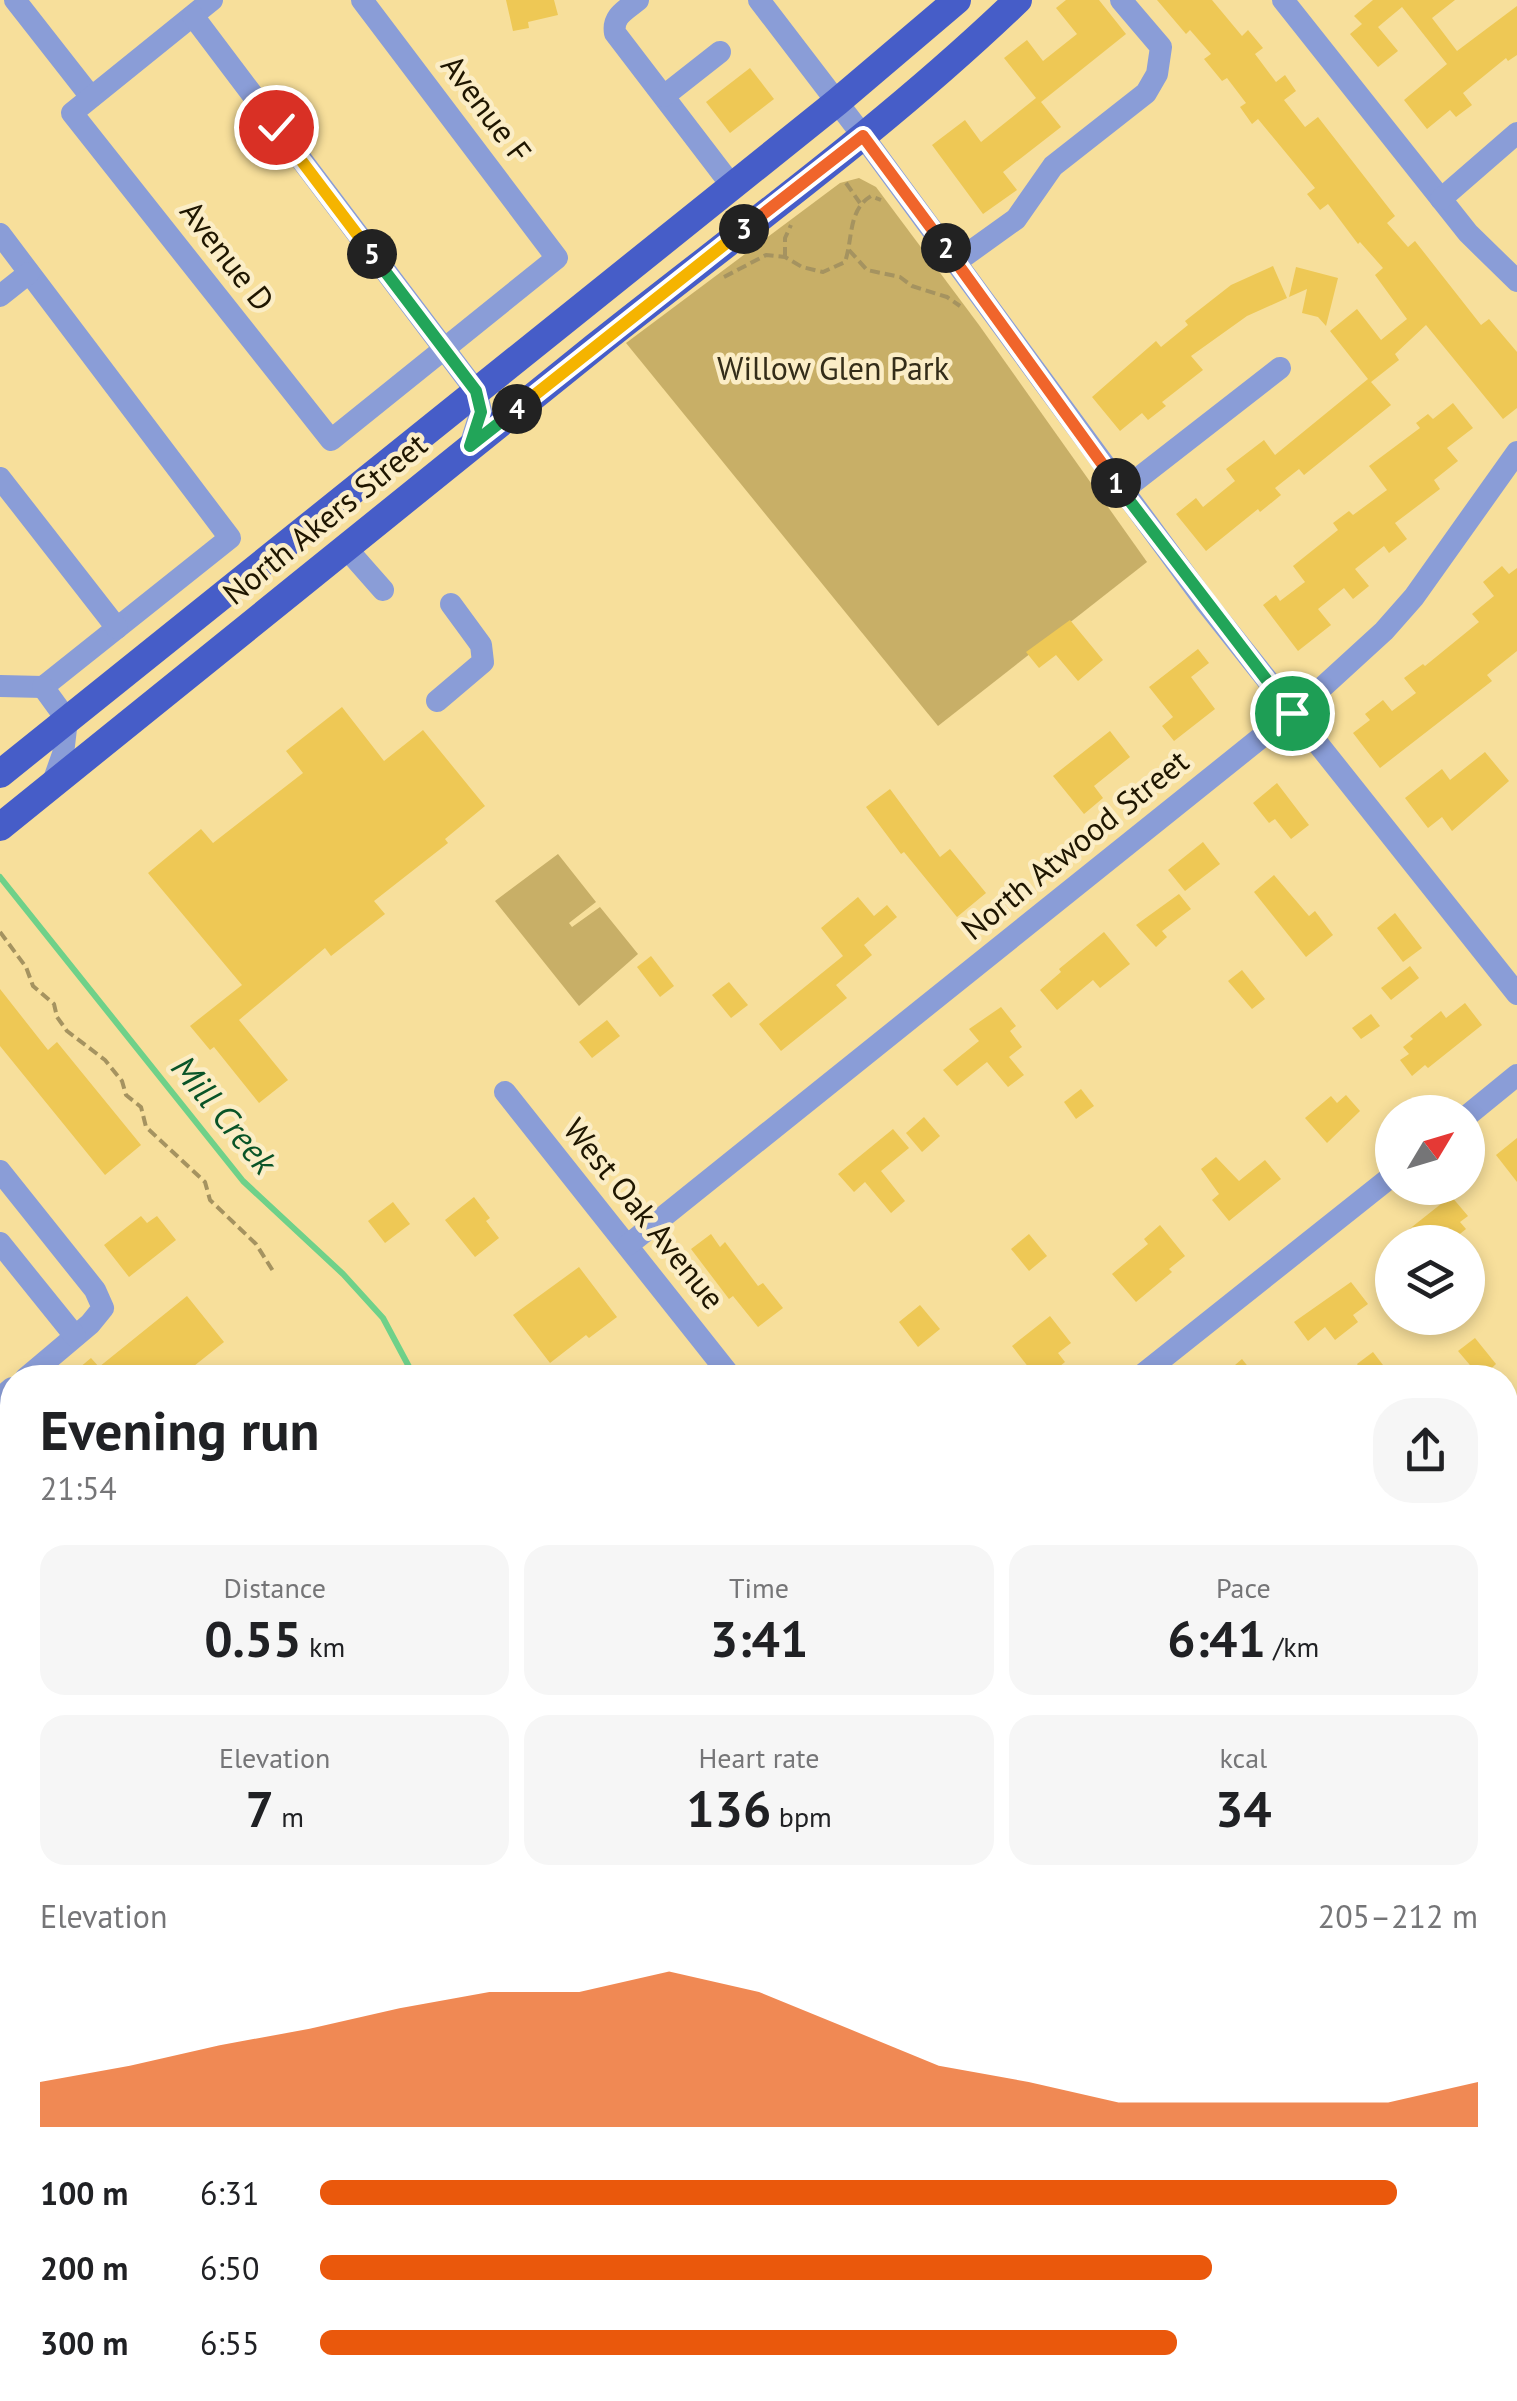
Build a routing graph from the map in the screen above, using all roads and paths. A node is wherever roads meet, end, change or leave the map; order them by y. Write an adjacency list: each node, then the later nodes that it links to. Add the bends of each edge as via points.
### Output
1 (15, 0): 13 (street)
2 (212, 0): 10 (street)
3 (362, 0): 32 (street, Avenue F, via 557,258)
4 (638, 0): 12 (street, via 618,16 615,33)
5 (758, 0): 14 (street)
6 (958, 0): 14 (main road, North Akers Street)
7 (1018, 0): 16 (main road, North Akers Street)
8 (1121, 0): 26 (street, via 1161,47 1146,93 1053,166 1016,219)
9 (1283, 0): 19 (street)
10 (192, 16): 13 (street); 32 (street)
11 (720, 52): 12 (street)
12 (664, 96): 18 (street)
13 (91, 97): 32 (street, Avenue D, via 72,113 331,440)
14 (837, 102): 16 (street); 18 (main road, North Akers Street)
15 (1517, 133): 19 (street)
16 (863, 136): 26 (street); 35 (main road, North Akers Street)
17 (846, 182): 21 (path)
18 (732, 186): 34 (main road, North Akers Street)
19 (1441, 199): 29 (street)
20 (881, 200): 21 (path, via 871,196)
21 (860, 203): 24 (path)
22 (791, 225): 25 (path)
23 (0, 234): 27 (street)
24 (849, 250): 25 (path, via 845,262 823,272); 31 (path, via 866,270 900,277)
25 (784, 257): 28 (path, via 766,255)
26 (956, 262): 38 (street)
27 (29, 273): 30 (street); 42 (street, via 230,538)
28 (724, 277)
29 (1517, 281)
30 (0, 296)
31 (960, 306)
32 (444, 349): 34 (street)
33 (1280, 368): 38 (street)
34 (476, 391): 35 (street, via 481,412); 47 (main road, North Akers Street)
35 (470, 446): 39 (main road, North Akers Street)
36 (1517, 452): 46 (street, North Atwood Street, via 1414,597)
37 (0, 478): 42 (street)
38 (1122, 491): 46 (street)
39 (346, 548): 40 (street); 49 (main road, North Akers Street)
40 (383, 590)
41 (451, 604): 45 (street, via 481,645 483,662)
42 (117, 628): 44 (street)
43 (0, 686): 44 (street)
44 (43, 687): 47 (street)
45 (437, 701)
46 (1292, 713): 52 (street); 59 (street, North Atwood Street)
47 (68, 720): 48 (main road, North Akers Street); 49 (street)
48 (0, 774)
49 (52, 786): 50 (main road, North Akers Street)
50 (0, 827)
51 (0, 932): 60 (path, via 67,1031 105,1060 141,1107 146,1127 205,1182 210,1200 256,1244)
52 (1517, 994)
53 (1517, 1075): 55 (street)
54 (505, 1092): 59 (street, West Oak Avenue)
55 (1485, 1101)
56 (0, 1170): 61 (street, via 101,1299 100,1314)
57 (1375, 1190): 64 (street)
58 (0, 1243): 61 (street)
59 (628, 1245): 63 (street, West Oak Avenue)
60 (273, 1271)
61 (75, 1336): 62 (street)
62 (41, 1365)
63 (722, 1365)
64 (1154, 1365)

